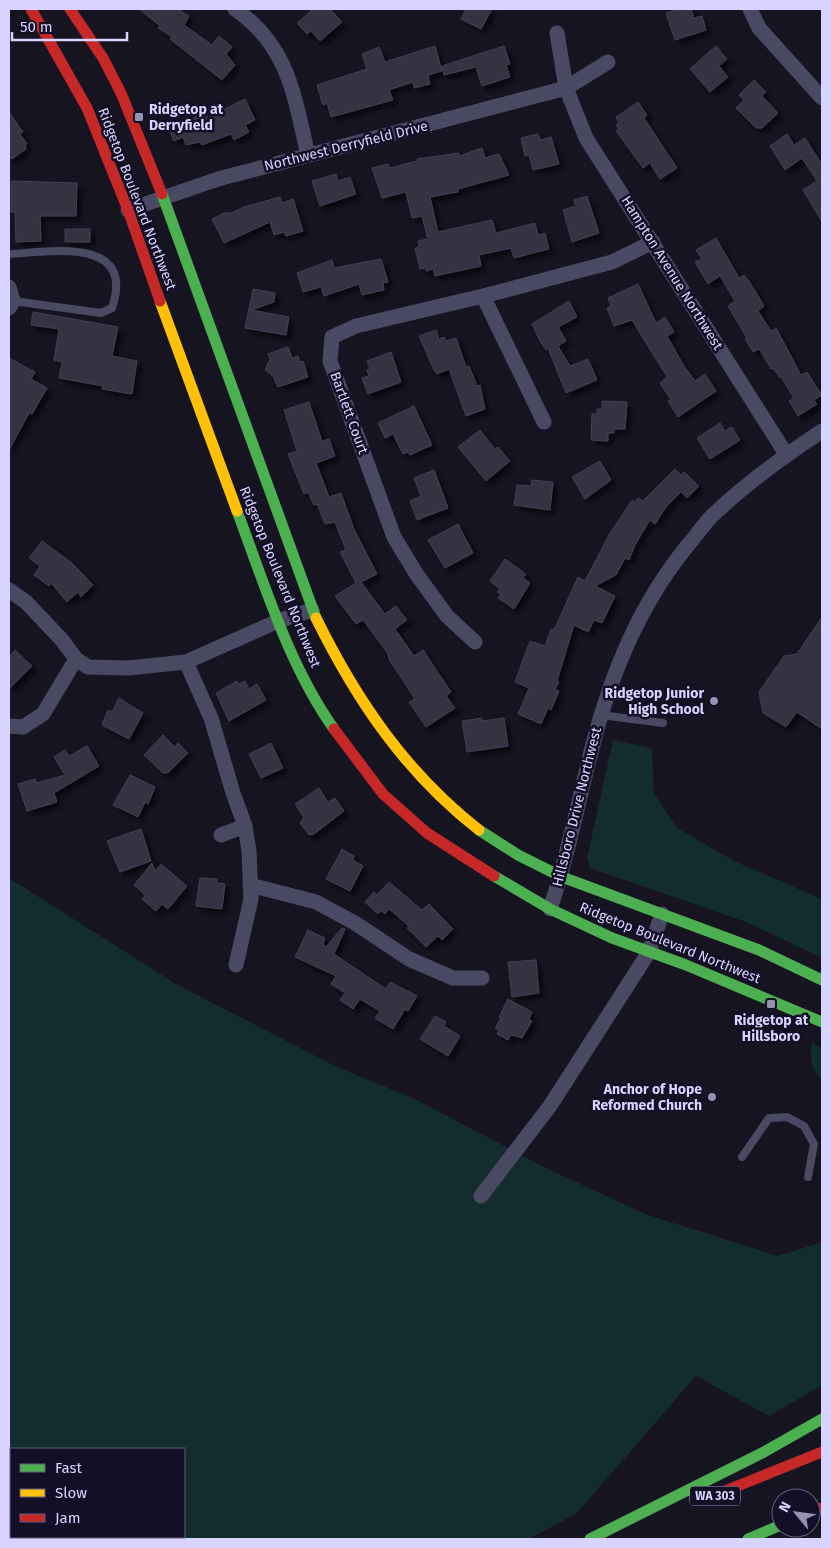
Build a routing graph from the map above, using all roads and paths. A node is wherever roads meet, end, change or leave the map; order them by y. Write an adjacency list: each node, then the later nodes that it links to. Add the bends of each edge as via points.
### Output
1 (31, 9): 11 (main road, Ridgetop Boulevard Northwest, via 87,108)
2 (70, 9): 10 (main road, Ridgetop Boulevard Northwest, via 103,58 121,93)
3 (236, 9): 9 (street, via 266,34 281,57)
4 (750, 9): 8 (street, via 759,28)
5 (557, 33): 7 (street, Hampton Avenue Northwest)
6 (608, 62): 7 (street, Northwest Derryfield Drive)
7 (566, 88): 9 (street, Northwest Derryfield Drive); 12 (street, Hampton Avenue Northwest, via 586,138)
8 (822, 98)
9 (308, 155): 10 (street, Northwest Derryfield Drive, via 218,179)
10 (164, 198): 11 (street, Northwest Derryfield Drive); 20 (main road, Ridgetop Boulevard Northwest)
11 (128, 210): 21 (main road, Ridgetop Boulevard Northwest)
12 (653, 242): 14 (street, Bartlett Court, via 612,262); 18 (street, Hampton Avenue Northwest)
13 (9, 254): 15 (lane, via 90,253 105,259 114,276 117,295 112,308 101,313)
14 (483, 296): 16 (street); 22 (street, Bartlett Court, via 356,326 332,337 330,361 394,537 447,616)
15 (10, 299)
16 (544, 422)
17 (822, 431): 18 (street, Hillsboro Drive Northwest)
18 (786, 454): 25 (street, Hillsboro Drive Northwest, via 711,517 665,573 634,625)
19 (9, 590): 23 (street, via 26,602)
20 (312, 610): 21 (street); 30 (main road, Ridgetop Boulevard Northwest, via 367,713 404,762 436,795 480,830)
21 (278, 621): 24 (street); 32 (main road, Ridgetop Boulevard Northwest, via 312,696 383,794 405,816 454,852)
22 (474, 642)
23 (76, 659): 24 (street, via 88,667 128,668); 27 (street, via 43,714 23,727)
24 (186, 662): 28 (street, via 211,718)
25 (601, 715): 26 (lane); 30 (street, Hillsboro Drive Northwest)
26 (663, 723)
27 (9, 726)
28 (245, 826): 29 (street); 31 (street)
29 (220, 835)
30 (562, 876): 32 (street, Hillsboro Drive Northwest); 33 (main road, Ridgetop Boulevard Northwest)
31 (250, 885): 35 (street, via 251,899); 36 (street, via 316,902 409,959 453,978)
32 (550, 909): 34 (main road, Ridgetop Boulevard Northwest)
33 (662, 914): 34 (street); 37 (main road, Ridgetop Boulevard Northwest)
34 (649, 952): 38 (main road, Ridgetop Boulevard Northwest); 41 (street, via 550,1106)
35 (236, 965)
36 (482, 978)
37 (822, 980)
38 (822, 1022)
39 (742, 1157): 40 (lane, via 769,1118 787,1117 804,1126 814,1144)
40 (808, 1177)
41 (481, 1196)
42 (822, 1419): 47 (main road, via 780,1444)
43 (822, 1452): 44 (main road, WA 303)
44 (697, 1503)
45 (652, 1521): 48 (main road)
46 (771, 1529): 49 (main road)
47 (590, 1539)
48 (608, 1539)
49 (748, 1539)

